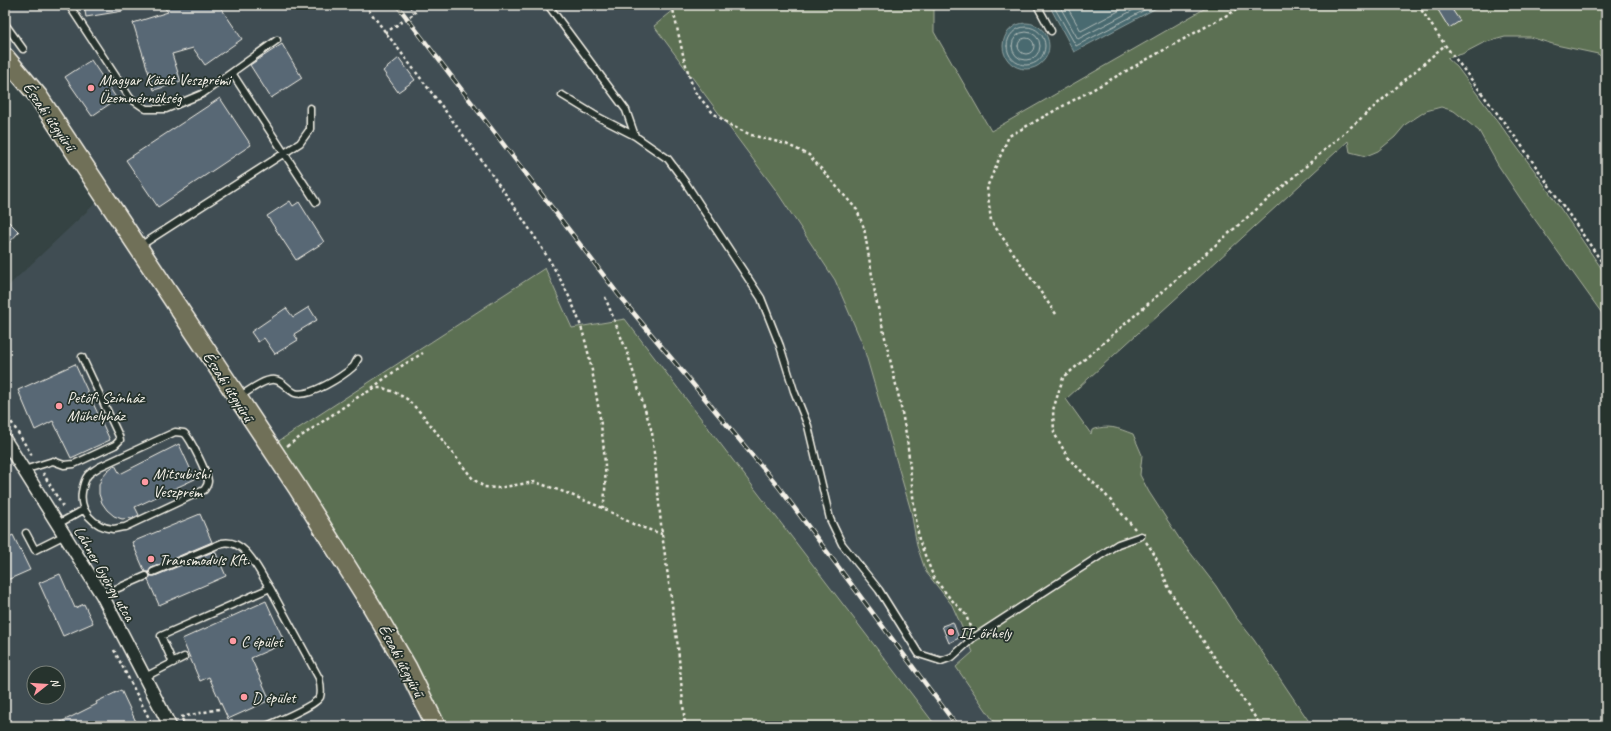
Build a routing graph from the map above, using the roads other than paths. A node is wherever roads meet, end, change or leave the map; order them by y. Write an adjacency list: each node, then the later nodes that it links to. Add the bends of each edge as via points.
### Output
1 (69, 5): 9 (lane, via 130,98 146,109 166,109 202,94)
2 (548, 5): 12 (lane, via 626,110)
3 (1037, 5): 5 (lane)
4 (5, 24): 7 (lane)
5 (1051, 31)
6 (276, 40): 9 (lane)
7 (23, 49)
8 (5, 57): 15 (main road, Északi útgyűrű, via 38,96)
9 (232, 73): 13 (lane)
10 (562, 95): 12 (lane)
11 (310, 108): 13 (lane, via 310,129 300,143)
12 (635, 136): 25 (lane, via 668,159 760,298 808,426 830,519 842,544 879,590 919,654 941,661 952,657 973,638 1118,544)
13 (284, 154): 14 (lane); 15 (lane)
14 (316, 202)
15 (138, 248): 18 (main road, Északi útgyűrű)
16 (82, 357): 20 (lane, via 120,440 115,445 74,464 64,465 53,461)
17 (358, 359): 18 (lane, via 354,366 325,386 307,394 296,394 274,379)
18 (238, 398): 35 (main road, Északi útgyűrű, via 371,605 407,666)
19 (6, 443): 20 (street, Láhner György utca)
20 (24, 470): 22 (street, Láhner György utca)
21 (83, 510): 21 (lane, via 83,484 93,471 175,432 187,435 206,475 208,482 204,490 125,527 113,529 92,520); 22 (lane)
22 (58, 524): 24 (street, Láhner György utca)
23 (26, 533): 24 (lane, via 35,550)
24 (65, 535): 29 (street, Láhner György utca)
25 (1141, 536)
26 (153, 572): 28 (lane, via 222,543 234,542 245,550)
27 (146, 576): 29 (lane)
28 (270, 588): 31 (lane, via 161,636); 34 (lane, via 319,678 320,696 313,704)
29 (102, 595): 32 (street, Láhner György utca)
30 (184, 657): 31 (lane)
31 (173, 663): 32 (lane)
32 (145, 677): 33 (street, Láhner György utca)
33 (170, 726)
34 (267, 726)
35 (436, 726)

